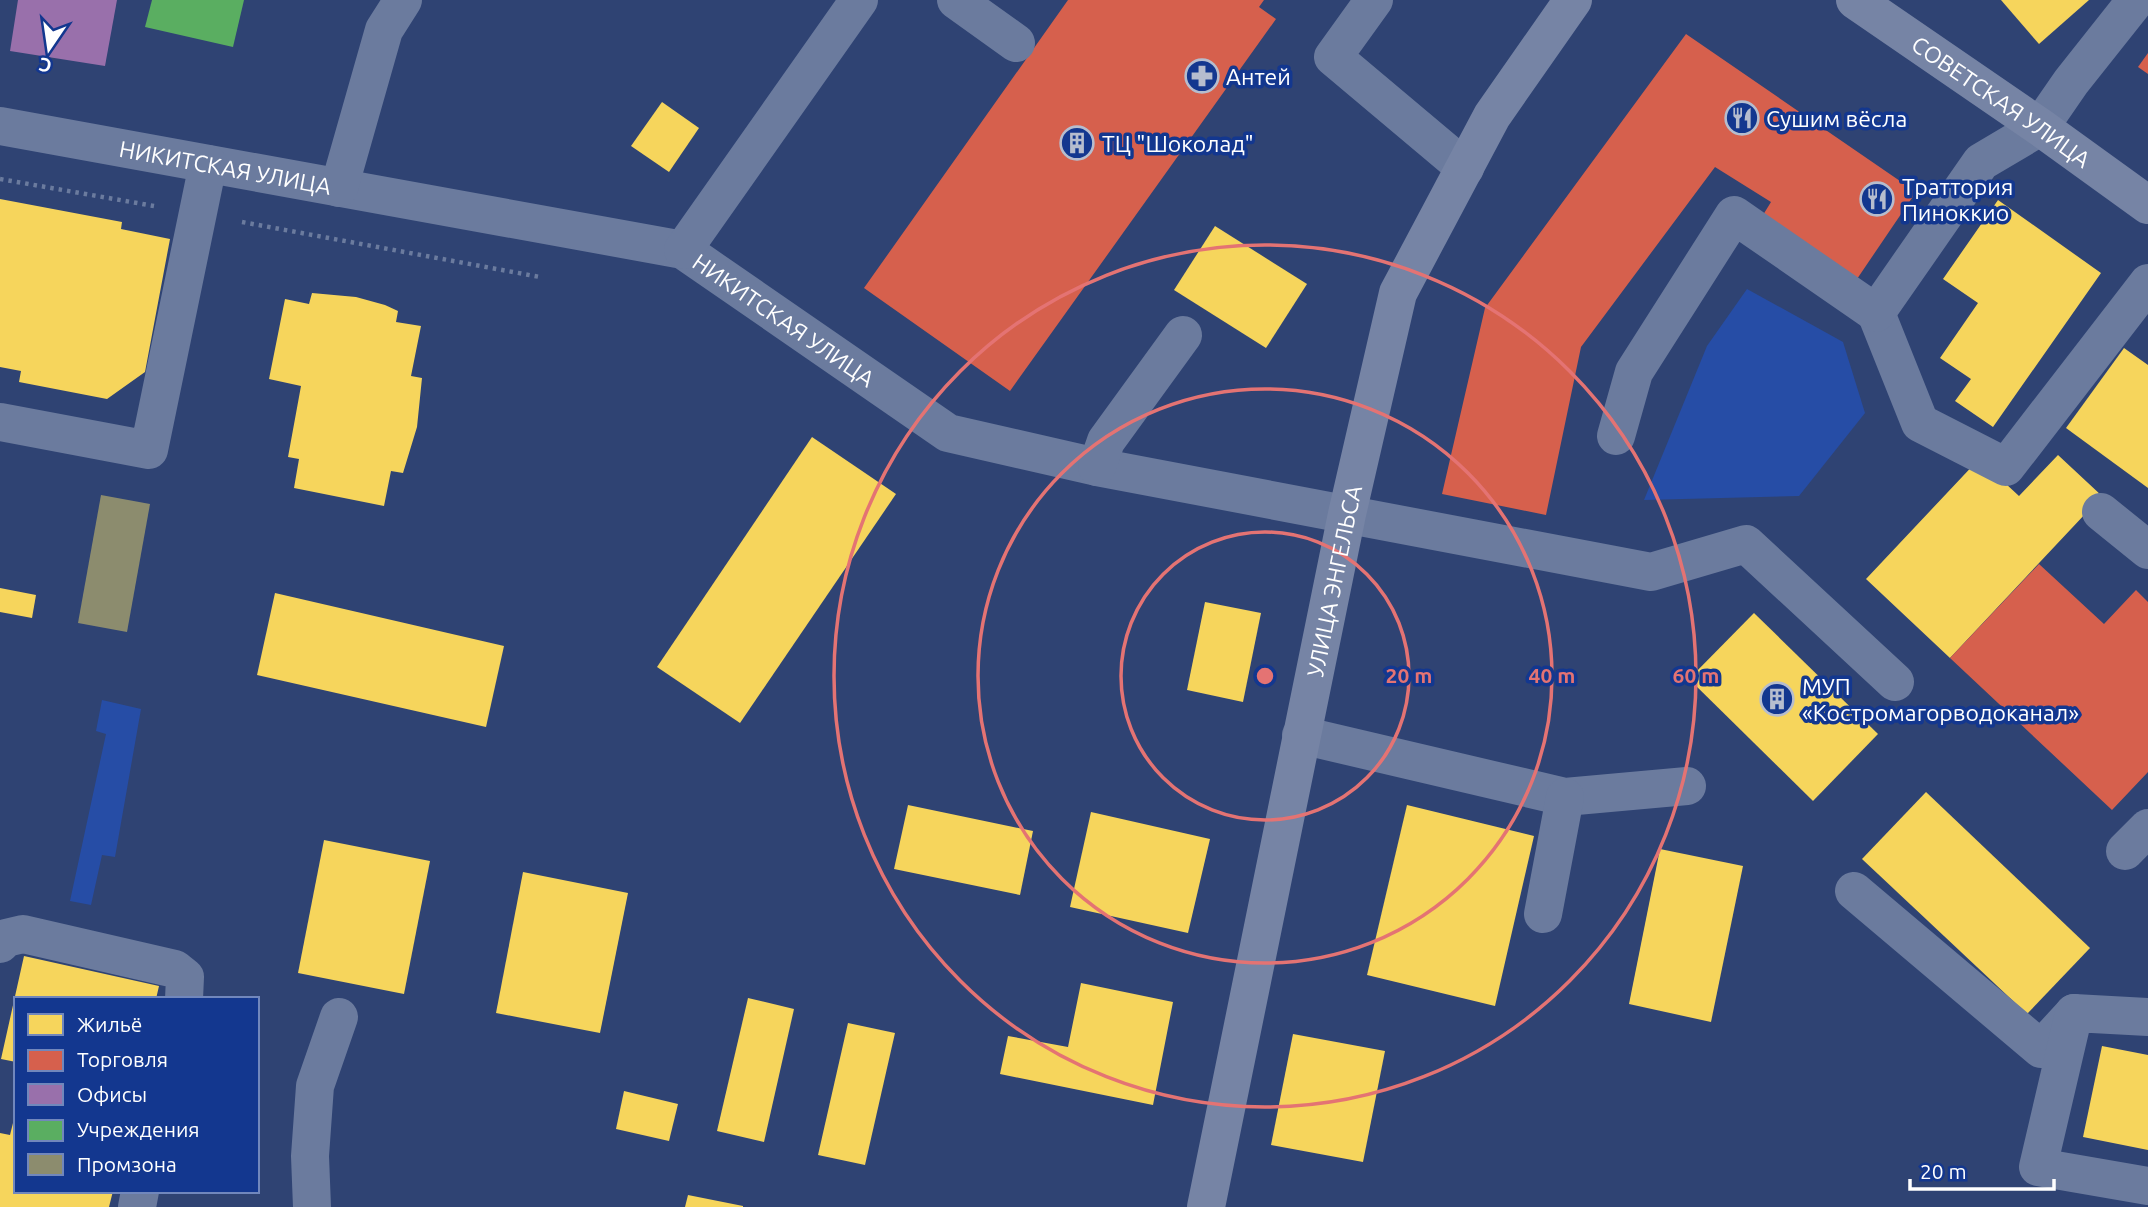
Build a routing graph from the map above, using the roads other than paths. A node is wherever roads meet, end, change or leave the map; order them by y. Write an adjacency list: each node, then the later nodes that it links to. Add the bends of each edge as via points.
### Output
1 (403, 0): 13 (street, via 384,30)
2 (859, 0): 15 (street)
3 (956, 0): 8 (street)
4 (1374, 0): 12 (street, via 1333,57)
5 (1573, 0): 12 (main road, УЛИЦА ЭНГЕЛЬСА, via 1492,116)
6 (1855, 0): 10 (main road, СОВЕТСКАЯ УЛИЦА)
7 (2136, 0): 10 (street)
8 (1016, 43)
9 (0, 126): 11 (street, НИКИТСКАЯ УЛИЦА)
10 (2040, 127): 14 (main road, СОВЕТСКАЯ УЛИЦА); 17 (street, via 1981,162)
11 (208, 164): 13 (street, НИКИТСКАЯ УЛИЦА); 19 (street, via 149,450)
12 (1465, 168): 23 (main road, УЛИЦА ЭНГЕЛЬСА, via 1398,293)
13 (339, 188): 15 (street, НИКИТСКАЯ УЛИЦА)
14 (2148, 205)
15 (683, 250): 21 (street, НИКИТСКАЯ УЛИЦА, via 948,433)
16 (2148, 283): 17 (street, via 2006,467 1920,423)
17 (1876, 313): 20 (street, via 1734,215 1633,372)
18 (1183, 335): 21 (street, via 1106,441)
19 (0, 422)
20 (1616, 436)
21 (1097, 467): 23 (street, НИКИТСКАЯ УЛИЦА)
22 (2101, 512): 24 (street)
23 (1347, 514): 25 (street, НИКИТСКАЯ УЛИЦА, via 1651,572 1746,544); 26 (main road, УЛИЦА ЭНГЕЛЬСА)
24 (2148, 550)
25 (1895, 682)
26 (1301, 735): 28 (street); 38 (main road, УЛИЦА ЭНГЕЛЬСА)
27 (1687, 786): 28 (street)
28 (1565, 797): 30 (street)
29 (1854, 891): 33 (street, via 2041,1049)
30 (1543, 914)
31 (0, 943): 32 (street, via 23,934 175,969 186,977)
32 (184, 997)
33 (2074, 1013): 35 (street); 36 (street, via 2038,1167)
34 (339, 1017): 37 (street, via 315,1086)
35 (2148, 1017)
36 (2148, 1186)
37 (312, 1207)
38 (1206, 1207)

